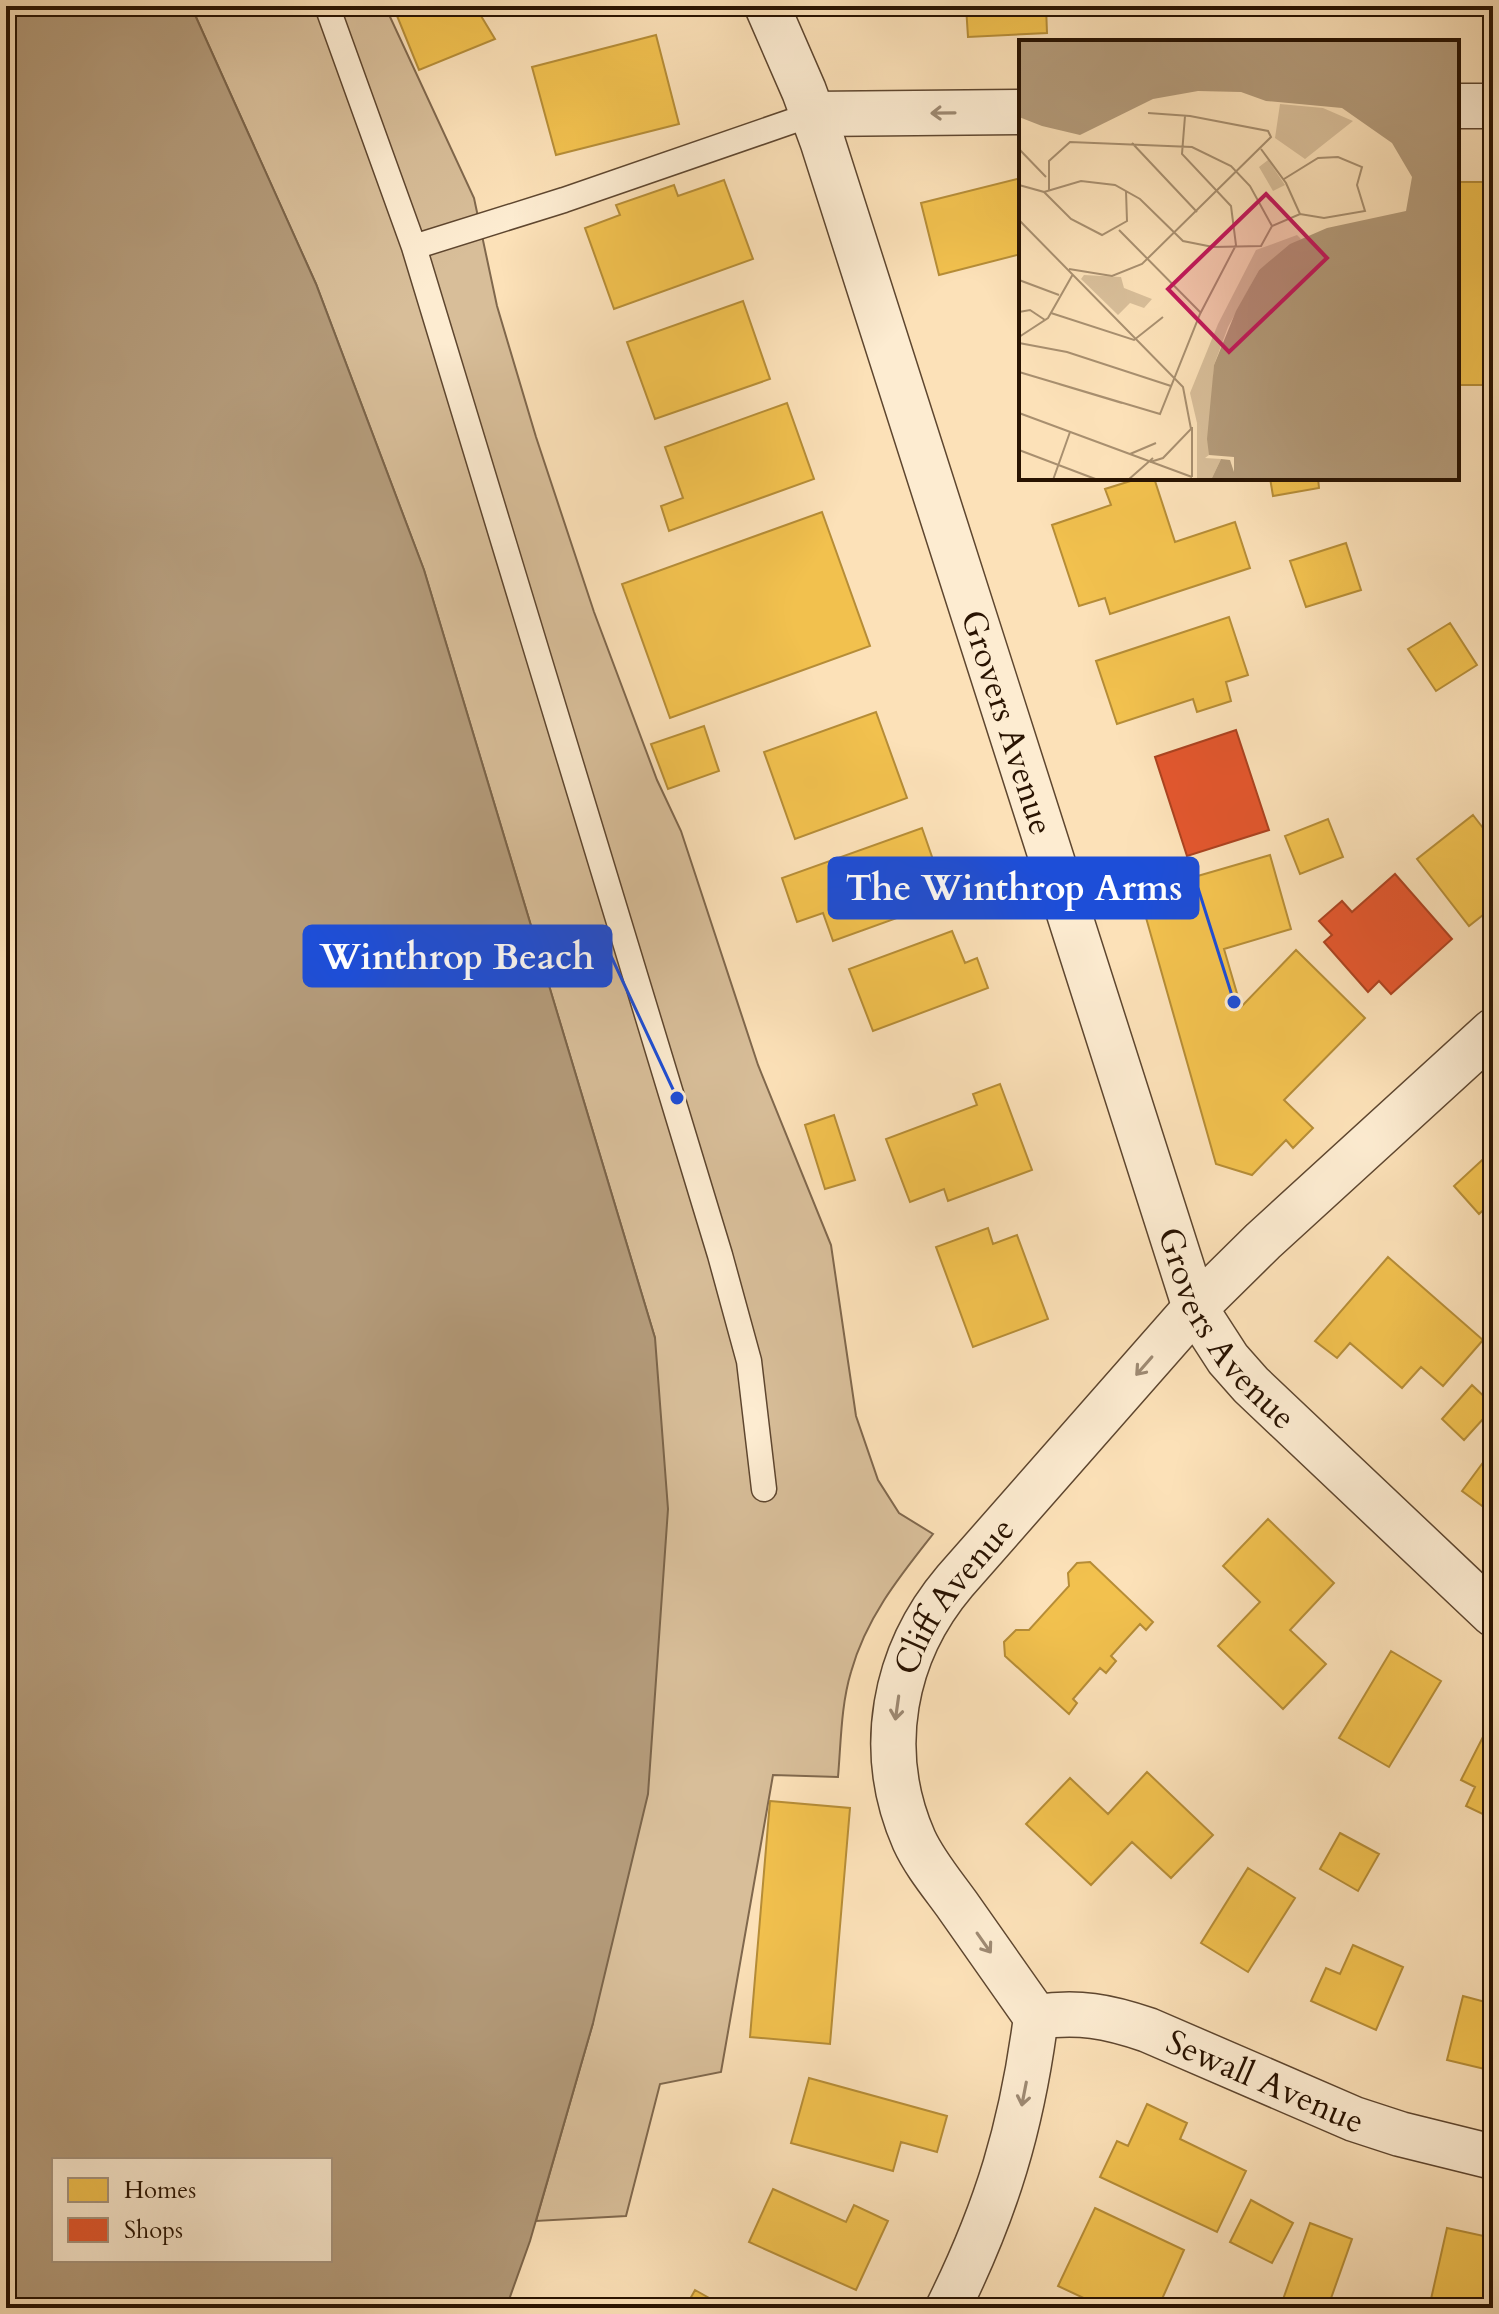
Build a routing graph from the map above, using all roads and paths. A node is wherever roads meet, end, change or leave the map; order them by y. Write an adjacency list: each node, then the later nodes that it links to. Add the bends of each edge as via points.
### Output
1 (327, 6): 7 (lane)
2 (767, 6): 6 (street, Grovers Avenue)
3 (1459, 106): 4 (street)
4 (1493, 106)
5 (1019, 112): 6 (street, one-way to 6)
6 (813, 114): 7 (lane); 9 (street, Grovers Avenue)
7 (414, 247): 10 (lane, via 720,1255 749,1361)
8 (1493, 1031): 9 (street, Cliff Avenue)
9 (1195, 1308): 11 (street, Grovers Avenue, via 1251,1385); 12 (street, Cliff Avenue, one-way to 12, via 939,1600 915,1639 901,1678 894,1748 910,1829 925,1860)
10 (764, 1489)
11 (1493, 1614)
12 (1036, 2017): 13 (street, Sewall Avenue, via 1066,2013 1118,2020 1354,2119); 14 (street, one-way to 14, via 1024,2098 1004,2176)
13 (1493, 2157)
14 (948, 2308)

